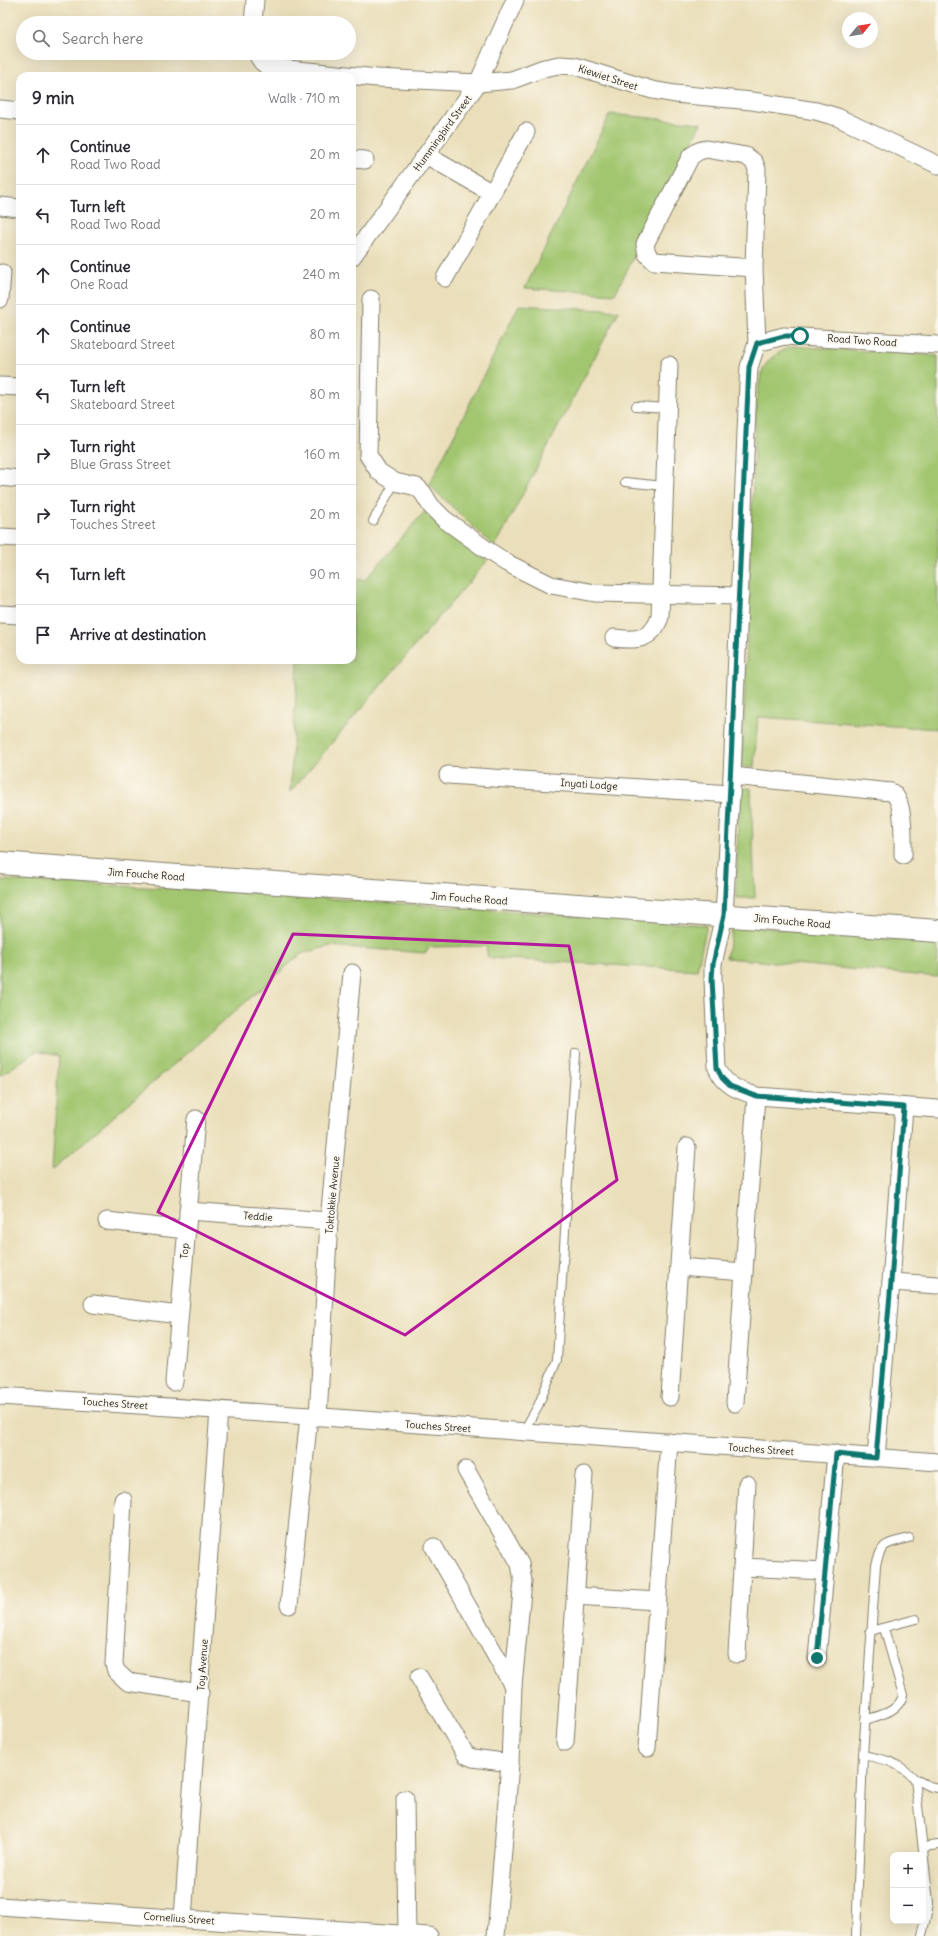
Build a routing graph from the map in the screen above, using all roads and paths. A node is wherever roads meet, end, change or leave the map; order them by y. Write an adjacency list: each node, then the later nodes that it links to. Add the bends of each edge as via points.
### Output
1 (255, 0): 3 (street)
2 (515, 0): 7 (street, Hummingbird Street)
3 (254, 16)
4 (261, 60): 5 (street)
5 (266, 72)
6 (356, 77): 7 (street, Kiewiet Street)
7 (478, 83): 11 (street, Hummingbird Street); 12 (street, Kiewiet Street, via 512,80 559,65 575,66 652,90 816,111 837,117)
8 (0, 109): 9 (street)
9 (16, 111)
10 (526, 132): 13 (street)
11 (426, 155): 13 (street); 16 (street, Hummingbird Street)
12 (938, 165)
13 (492, 193): 19 (street)
14 (0, 206): 15 (street)
15 (16, 208)
16 (356, 251)
17 (754, 268): 17 (street, via 757,169 754,162 746,156 706,149 699,151 691,156 645,244 647,254 654,261); 22 (street)
18 (2, 273): 20 (street)
19 (445, 278)
20 (0, 299)
21 (371, 299): 31 (street, via 368,455 378,472)
22 (757, 343): 23 (street, Road Two Road, via 784,336); 38 (street, via 749,367)
23 (938, 345)
24 (669, 365): 28 (street)
25 (0, 386): 26 (street)
26 (16, 387)
27 (636, 406): 28 (lane)
28 (667, 408): 33 (street)
29 (0, 477): 30 (street)
30 (16, 479)
31 (395, 482): 34 (lane); 37 (street, via 417,487 444,519 506,563 551,585 595,592)
32 (625, 482): 33 (lane)
33 (664, 486): 37 (street)
34 (373, 521)
35 (0, 538): 36 (street)
36 (16, 538)
37 (660, 594): 38 (street); 41 (street, via 660,617 656,628 648,636 627,640)
38 (740, 596): 43 (street)
39 (0, 614): 40 (street)
40 (16, 615)
41 (614, 638)
42 (448, 775): 44 (street, Inyati Lodge)
43 (732, 776): 44 (street); 45 (street, via 891,792 899,801)
44 (731, 794): 47 (street)
45 (903, 855)
46 (0, 863): 47 (street, Jim Fouche Road)
47 (724, 915): 48 (street, Jim Fouche Road); 51 (street, via 713,964 717,1068 730,1086)
48 (938, 931)
49 (352, 973): 58 (street, Toktokkie Avenue)
50 (576, 1052): 72 (lane, via 557,1360 538,1406)
51 (756, 1096): 52 (street); 61 (street)
52 (904, 1107): 53 (street); 62 (street)
53 (938, 1109)
54 (196, 1119): 56 (street, Top)
55 (687, 1147): 60 (street)
56 (188, 1211): 58 (street, Teddie); 59 (street, Top)
57 (107, 1221): 59 (street)
58 (329, 1221): 71 (street, Toktokkie Avenue)
59 (186, 1230): 65 (street, Top)
60 (679, 1267): 61 (street); 68 (street)
61 (744, 1272): 69 (street)
62 (891, 1282): 63 (street); 75 (street)
63 (938, 1284)
64 (93, 1304): 65 (street)
65 (179, 1315): 66 (street, Top)
66 (174, 1382)
67 (0, 1396): 70 (street, Touches Street)
68 (670, 1397)
69 (735, 1403)
70 (219, 1410): 71 (street, Touches Street); 95 (street, Toy Avenue)
71 (314, 1416): 72 (street, Touches Street); 87 (street, Toktokkie Avenue)
72 (523, 1432): 73 (street, Touches Street)
73 (670, 1442): 74 (street, Touches Street); 86 (street)
74 (836, 1454): 75 (street, Touches Street); 84 (street)
75 (876, 1458): 76 (street, Touches Street)
76 (938, 1462)
77 (466, 1470): 94 (street, via 520,1564 522,1573)
78 (584, 1475): 85 (street)
79 (747, 1484): 83 (street)
80 (123, 1500): 95 (street, via 114,1664 116,1671 128,1682)
81 (909, 1538): 90 (lane, via 886,1544 879,1551)
82 (434, 1547): 94 (street)
83 (742, 1567): 84 (street); 91 (street)
84 (826, 1571): 92 (street)
85 (575, 1596): 86 (street); 97 (street)
86 (658, 1601): 98 (street)
87 (289, 1605)
88 (916, 1619): 89 (lane)
89 (884, 1628): 90 (lane); 96 (lane, via 903,1695 901,1703 893,1710)
90 (870, 1632): 96 (lane)
91 (737, 1654)
92 (817, 1658)
93 (419, 1677): 100 (street, via 466,1755)
94 (513, 1686): 100 (street)
95 (200, 1693): 107 (street, Toy Avenue)
96 (865, 1720): 99 (lane)
97 (565, 1742)
98 (647, 1748)
99 (863, 1755): 101 (lane, via 891,1761 904,1768); 111 (lane)
100 (510, 1762): 110 (street)
101 (915, 1779): 102 (lane); 105 (lane)
102 (938, 1788)
103 (405, 1799): 108 (street)
104 (938, 1845): 105 (lane)
105 (924, 1847): 112 (lane, via 929,1903)
106 (0, 1906): 107 (street, Cornelius Street)
107 (183, 1918): 108 (street, Cornelius Street)
108 (407, 1935): 109 (street, Cornelius Street)
109 (429, 1936)
110 (496, 1936)
111 (856, 1936)
112 (922, 1936)

